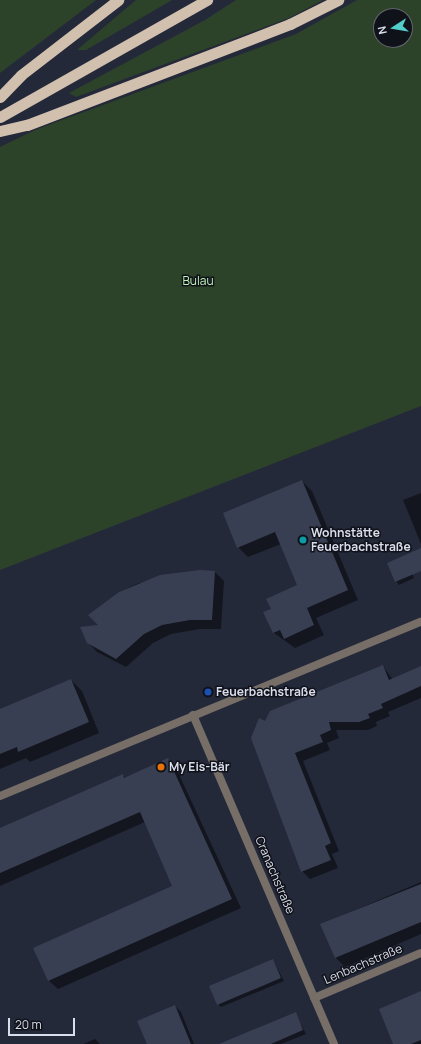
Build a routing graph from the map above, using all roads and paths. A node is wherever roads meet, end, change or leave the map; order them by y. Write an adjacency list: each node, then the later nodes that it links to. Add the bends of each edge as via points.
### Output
1 (118, 0): 4 (highway, via 21,75)
2 (207, 0): 5 (highway)
3 (338, 0): 6 (highway, via 290,24 27,125)
4 (0, 97)
5 (0, 117)
6 (0, 131)
7 (421, 622): 8 (street)
8 (193, 716): 9 (street); 11 (street, Cranachstraße)
9 (0, 796)
10 (421, 952): 11 (street, Lenbachstraße)
11 (314, 998): 12 (street, Cranachstraße)
12 (334, 1044)

